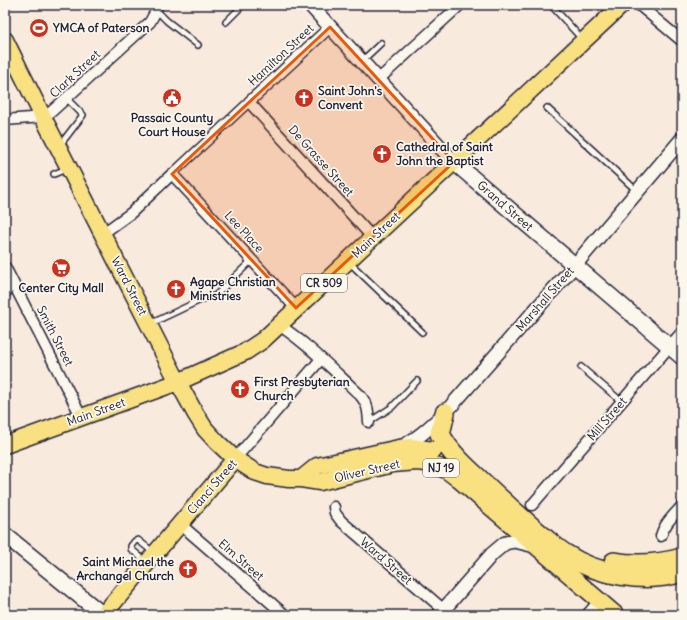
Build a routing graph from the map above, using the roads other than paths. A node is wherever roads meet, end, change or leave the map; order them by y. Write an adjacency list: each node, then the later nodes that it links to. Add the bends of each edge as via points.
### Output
1 (243, 5): 8 (lane)
2 (310, 5): 9 (street, Grand Street)
3 (460, 5): 16 (street)
4 (552, 5): 11 (lane)
5 (622, 5): 11 (main road, Main Street / CR 509)
6 (639, 5): 12 (street)
7 (156, 8): 14 (lane, via 167,21); 17 (street, Clark Street, via 150,22)
8 (226, 22)
9 (330, 27): 15 (street, Grand Street); 18 (street, Hamilton Street)
10 (5, 40): 20 (main road, Ward Street)
11 (584, 41): 24 (main road, Main Street / CR 509)
12 (682, 41)
13 (380, 43): 15 (lane)
14 (198, 45)
15 (362, 61): 16 (street, Grand Street)
16 (379, 79): 24 (street, Grand Street)
17 (67, 99): 20 (street, Clark Street); 23 (lane, via 83,115)
18 (249, 102): 27 (street); 30 (street, De Grasse Street)
19 (546, 108): 28 (lane)
20 (43, 117): 21 (street); 23 (main road, Ward Street)
21 (5, 120)
22 (682, 139): 28 (street, Marshall Street)
23 (58, 147): 25 (main road, Ward Street)
24 (454, 162): 30 (main road, Main Street / CR 509); 33 (main road, Grand Street)
25 (69, 167): 26 (lane); 29 (main road, Ward Street)
26 (54, 174)
27 (172, 174): 29 (street, via 131,213); 31 (street, Lee Place)
28 (637, 191): 33 (street, Marshall Street)
29 (102, 234): 38 (main road, Ward Street)
30 (373, 238): 32 (main road, Main Street / CR 509)
31 (252, 260): 37 (street, Lee Place); 38 (lane, via 215,296 207,297)
32 (347, 261): 37 (main road, Main Street / CR 509); 40 (lane)
33 (575, 265): 42 (main road, Grand Street); 49 (street, Marshall Street)
34 (5, 267): 35 (street, Smith Street)
35 (13, 283): 36 (street); 50 (street, Smith Street)
36 (5, 293)
37 (296, 308): 39 (main road, Main Street / CR 509)
38 (149, 324): 47 (main road, Ward Street)
39 (279, 325): 44 (street); 47 (main road, Main Street / CR 509, via 253,347)
40 (422, 332)
41 (682, 332): 42 (street, Mill Street)
42 (670, 347): 43 (main road, Grand Street); 48 (street, Mill Street)
43 (682, 357)
44 (321, 359): 51 (street, via 360,395 368,407); 55 (street, Cianci Street)
45 (581, 367): 48 (lane)
46 (417, 381): 51 (lane, via 392,407)
47 (178, 382): 50 (main road, Main Street / CR 509); 55 (main road, Ward Street / NJ 19, via 206,429 216,442)
48 (622, 402): 58 (street, Mill Street)
49 (445, 413): 53 (street, Marshall Street, via 427,431); 56 (highway, via 440,434 447,446)
50 (82, 418): 52 (main road, Main Street / CR 509)
51 (369, 422)
52 (5, 445)
53 (399, 448): 54 (main road, Oliver Street / NJ 19); 57 (main road, Oliver Street / NJ 19, via 317,466)
54 (434, 450): 56 (highway, NJ 19, via 445,453)
55 (236, 459): 57 (main road, Ward Street / NJ 19, via 261,474); 61 (main road, Cianci Street)
56 (466, 466): 62 (highway, NJ 19)
57 (301, 479): 65 (main road, Oliver Street / NJ 19, via 320,482 405,462 432,465 452,474)
58 (532, 505)
59 (682, 506): 64 (street, via 666,525)
60 (334, 507): 69 (street, Ward Street, via 341,521)
61 (180, 524): 70 (main road, Cianci Street); 71 (street, Elm Street)
62 (528, 525): 66 (highway, via 580,552 620,563 660,563); 67 (highway, NJ 19, via 564,554 600,570 632,577 664,576)
63 (5, 535): 70 (main road)
64 (661, 536)
65 (536, 546): 68 (main road, Oliver Street / NJ 19); 69 (street, via 515,540 504,543)
66 (682, 558)
67 (682, 572)
68 (599, 601): 72 (street); 73 (main road, Oliver Street / NJ 19)
69 (442, 612)
70 (103, 615)
71 (285, 615)
72 (587, 615)
73 (616, 615)

